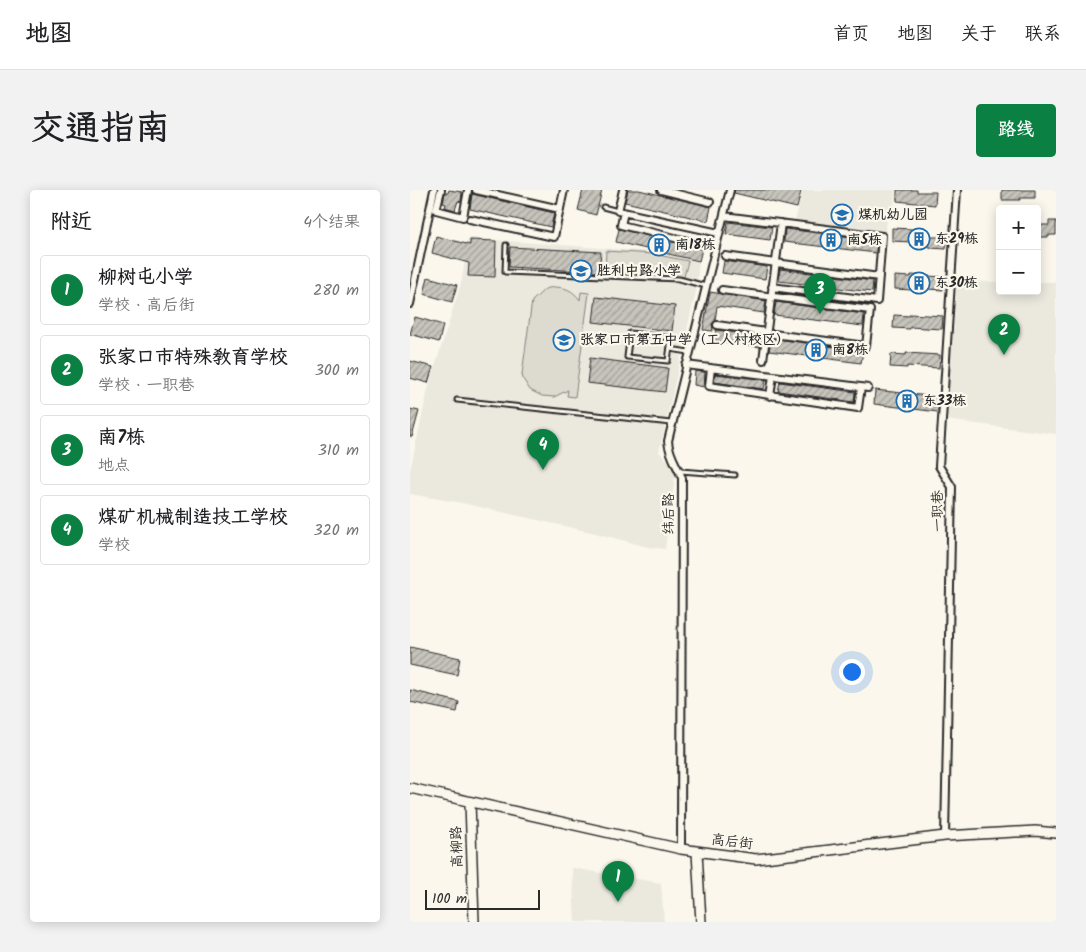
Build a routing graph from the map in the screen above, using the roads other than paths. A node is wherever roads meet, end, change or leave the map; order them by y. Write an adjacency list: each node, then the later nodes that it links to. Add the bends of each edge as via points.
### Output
1 (434, 190): 29 (street)
2 (441, 190): 3 (street, via 436,210 462,217)
3 (467, 190)
4 (476, 190): 12 (street)
5 (564, 190): 12 (street)
6 (623, 190): 13 (street)
7 (661, 190): 10 (street)
8 (730, 190): 14 (street, 纬后路)
9 (957, 190): 46 (street, 一职巷, via 939,466 952,486)
10 (710, 202)
11 (603, 207): 13 (lane)
12 (560, 209): 15 (street, via 554,237)
13 (621, 211): 16 (street); 19 (street, via 621,225)
14 (724, 216): 17 (street); 18 (street, 纬后路)
15 (470, 219)
16 (666, 222): 18 (street); 19 (street)
17 (781, 223): 23 (street); 24 (street, via 882,236)
18 (719, 234): 25 (street, 纬后路)
19 (663, 235): 20 (street)
20 (700, 244)
21 (506, 245): 25 (lane, via 505,272 679,279)
22 (725, 256): 23 (street)
23 (776, 262): 24 (street); 26 (street)
24 (879, 276): 26 (street, via 877,301)
25 (706, 286): 33 (street, 纬后路)
26 (772, 287): 28 (street)
27 (722, 290): 28 (street)
28 (771, 297): 31 (street); 31 (street, via 870,310 866,346)
29 (410, 304)
30 (717, 325): 31 (street)
31 (769, 333): 34 (street)
32 (670, 350): 32 (lane, via 668,361 627,357 630,334 671,338); 33 (lane)
33 (689, 352): 35 (street, 纬后路)
34 (763, 360)
35 (686, 365): 36 (street); 40 (street, 纬后路)
36 (711, 368): 37 (street); 38 (street, via 709,386)
37 (773, 376): 38 (street); 38 (street, via 864,387 858,408)
38 (770, 396)
39 (457, 400): 40 (lane)
40 (672, 423): 41 (street, 纬后路, via 668,449)
41 (679, 471): 42 (lane); 47 (street, 纬后路, via 682,478)
42 (734, 475)
43 (410, 788): 44 (street, 高后街)
44 (470, 802): 47 (street, 高后街); 49 (street, 高柳路)
45 (1056, 833): 46 (street, 高后街, via 1034,831)
46 (945, 836): 48 (street, 高后街, via 756,859)
47 (681, 849): 48 (street, 高后街)
48 (697, 852): 50 (street)
49 (474, 922)
50 (701, 922)

